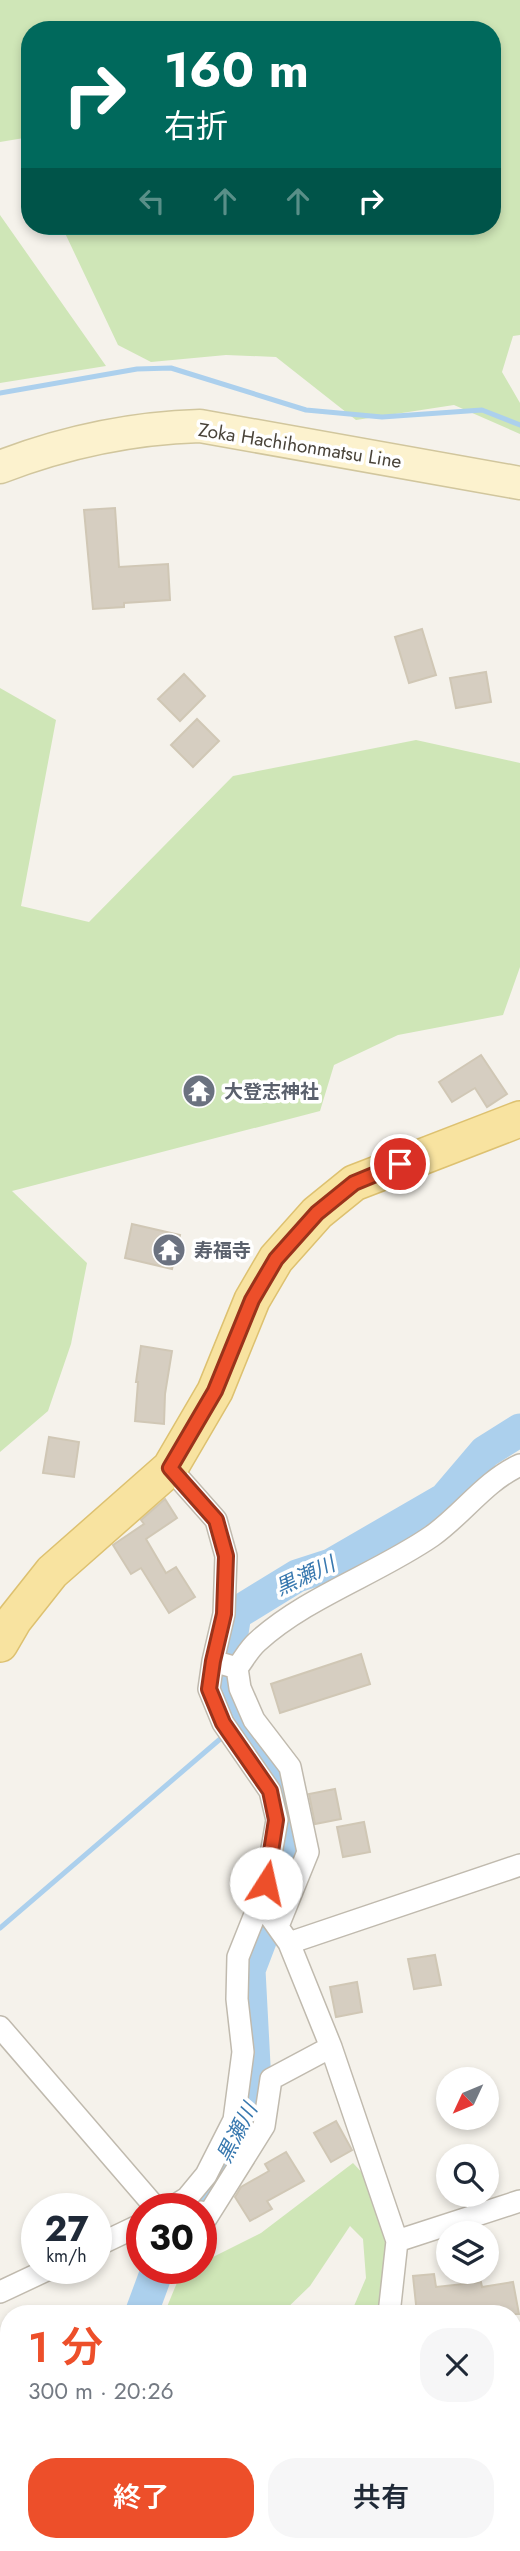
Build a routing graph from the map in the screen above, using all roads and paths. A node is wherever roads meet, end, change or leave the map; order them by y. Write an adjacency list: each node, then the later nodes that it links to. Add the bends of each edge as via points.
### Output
1 (0, 467): 2 (main road, Zoka Hachihonmatsu Line, via 106,435 200,426)
2 (520, 483)
3 (520, 1119): 5 (main road, via 354,1183 317,1213 276,1259 252,1300 215,1391)
4 (520, 1465): 7 (street, via 503,1473 407,1553 290,1616)
5 (170, 1468): 6 (main road, via 51,1572); 7 (street, via 216,1520 226,1556)
6 (0, 1644)
7 (225, 1664): 9 (street, via 209,1689 223,1723 270,1791 276,1820); 10 (street, via 254,1720 290,1767 308,1852)
8 (520, 1865): 10 (street)
9 (266, 1902): 10 (street); 13 (street, via 254,1916 239,1957 237,1999 243,2052)
10 (284, 1935): 12 (street)
11 (0, 2027): 14 (street)
12 (331, 2047): 13 (street); 18 (street)
13 (255, 2088): 15 (street, via 234,2120); 16 (street, via 264,2126)
14 (143, 2193)
15 (199, 2193)
16 (207, 2193)
17 (520, 2201): 18 (street)
18 (397, 2241): 21 (street)
19 (21, 2282): 20 (street)
20 (0, 2292)
21 (390, 2305)

